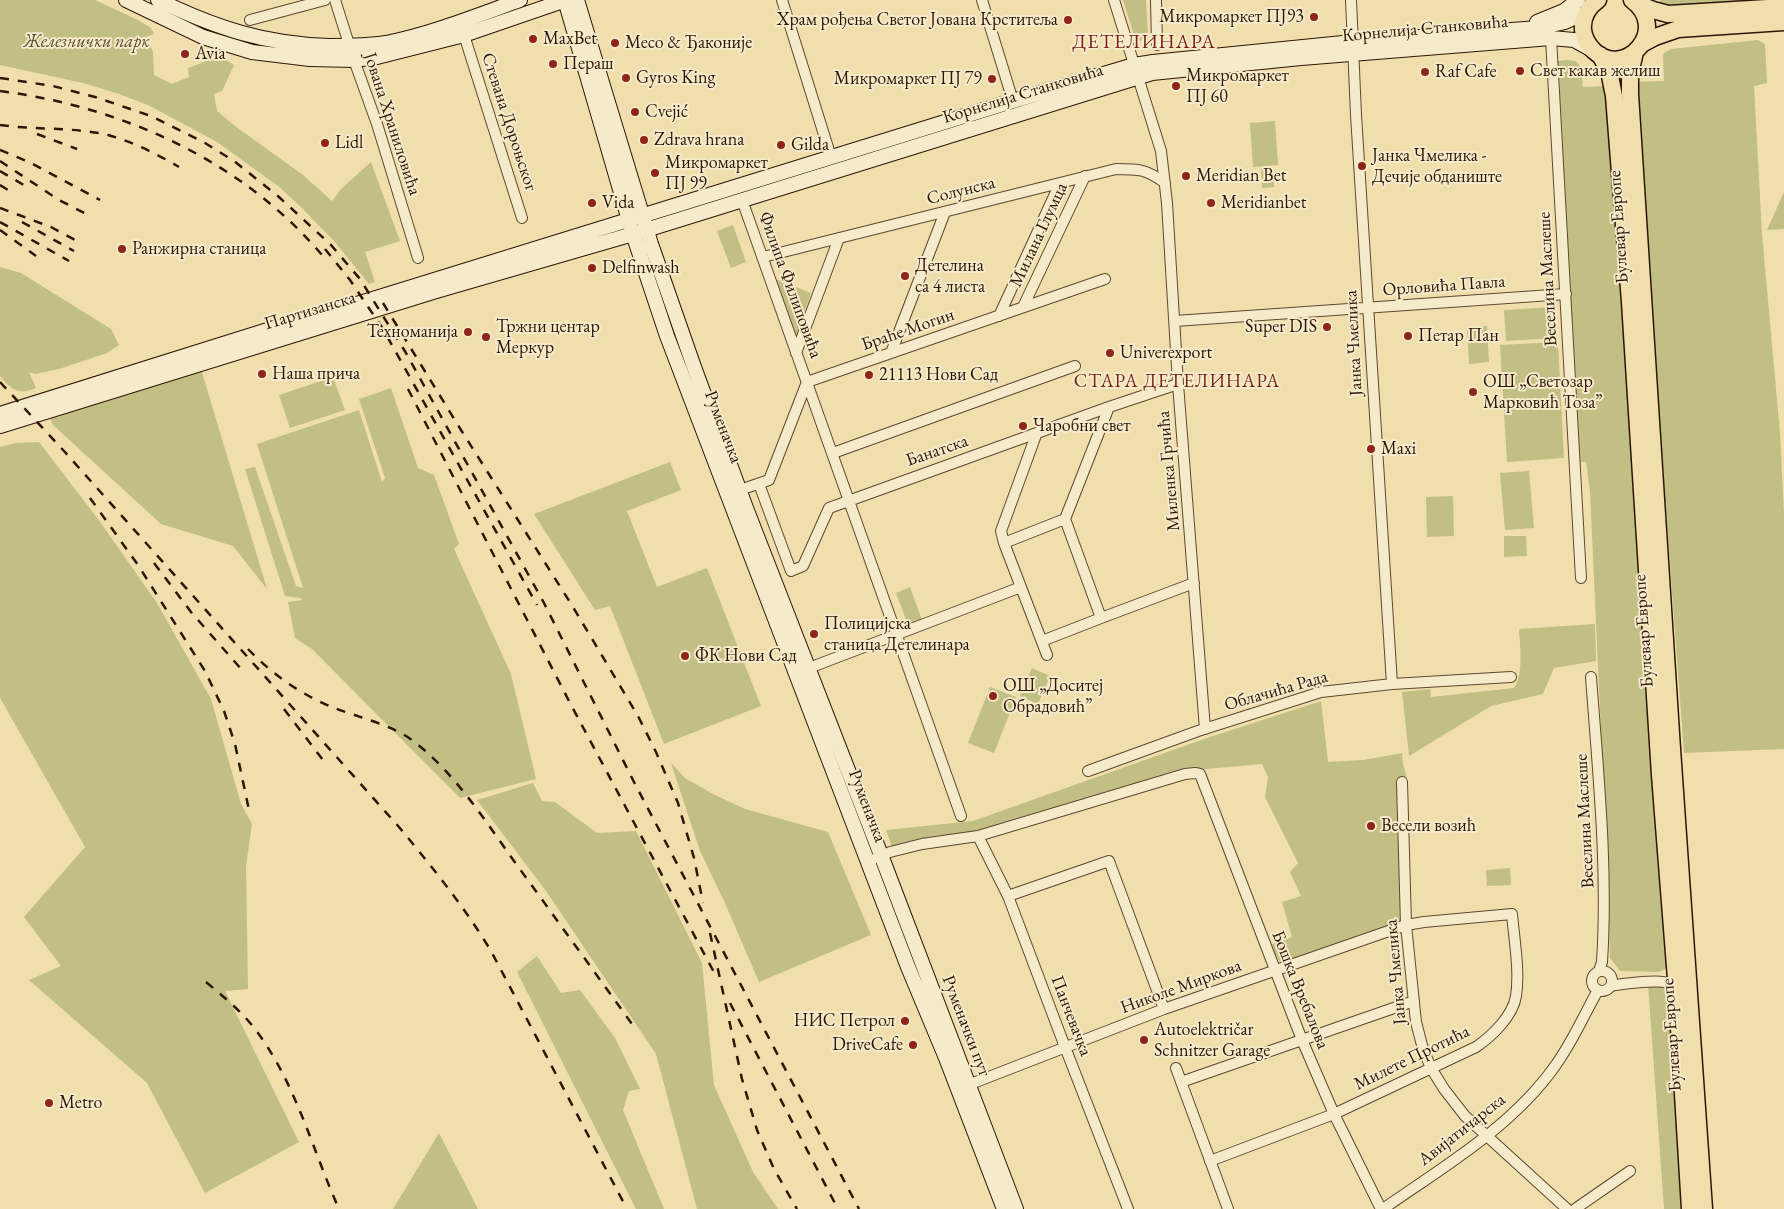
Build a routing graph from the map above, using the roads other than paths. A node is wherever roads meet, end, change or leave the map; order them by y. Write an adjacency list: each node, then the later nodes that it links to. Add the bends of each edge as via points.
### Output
1 (126, 0): 24 (main road, via 203,37 252,52)
2 (158, 0): 20 (main road, via 195,18 259,39)
3 (325, 0): 15 (street)
4 (335, 0): 20 (street, Јована Храниловића)
5 (520, 0): 20 (main road, via 388,42)
6 (568, 0): 17 (main road); 33 (main road, Руменачка); 35 (main road, Руменачка)
7 (782, 0): 27 (street)
8 (982, 0): 26 (street)
9 (1114, 0): 25 (street, Миленка Грчића)
10 (1156, 0): 19 (street)
11 (1351, 0): 21 (street, Јанка Чмелика)
12 (1633, 1): 14 (main road, via 1668,14); 22 (main road, Булевар Европе, via 1642,9 1646,19 1646,34)
13 (1591, 3): 21 (main road, Корнелија Станковића, via 1565,22); 23 (main road, Булевар Европе, via 1584,34)
14 (1784, 7)
15 (250, 20)
16 (1784, 22): 22 (main road, via 1678,29 1655,37)
17 (464, 35): 24 (main road); 34 (street, Стевана Дороњског)
18 (1551, 38): 21 (main road, Корнелија Станковића); 23 (main road, Корнелија Станковића, via 1574,40); 42 (street, Веселина Маслеше)
19 (1157, 46)
20 (349, 47): 24 (street, Јована Храниловића)
21 (1353, 48): 25 (main road, Корнелија Станковића, via 1161,72); 44 (street, Јанка Чмелика)
22 (1639, 48): 23 (main road, via 1618,59); 106 (main road, Булевар Европе, via 1630,74 1630,94)
23 (1598, 54): 84 (main road, Булевар Европе, via 1609,71 1614,96 1630,302 1674,966)
24 (354, 60): 40 (street, Јована Храниловића)
25 (1136, 71): 26 (main road, Корнелија Станковића); 30 (street, Миленка Грчића, via 1160,144); 31 (main road, Корнелија Станковића, via 1119,84)
26 (1012, 101): 27 (main road, Корнелија Станковића)
27 (831, 157): 33 (main road, Корнелија Станковића)
28 (1085, 176): 29 (street, Солунска); 30 (street, Солунска, via 1133,169 1148,171); 43 (street, Милана Глумца)
29 (1060, 183): 32 (street, Солунска); 45 (street, Милана Глумца)
30 (1165, 183): 46 (street, Миленка Грчића)
31 (742, 200): 36 (main road, Корнелија Станковића); 39 (street, Филипа Филиповића)
32 (945, 212): 38 (street, Солунска); 48 (street)
33 (643, 215): 35 (main road, Партизанска); 36 (main road, Руменачка)
34 (522, 218)
35 (628, 219): 37 (main road, Руменачка); 53 (main road, Партизанска)
36 (646, 230): 37 (main road, Партизанска); 58 (main road, Руменачка)
37 (633, 234): 54 (main road, Партизанска); 78 (main road, Руменачка, via 675,358)
38 (839, 238): 39 (street, Солунска); 47 (street)
39 (763, 257): 47 (street, Филипа Филиповића)
40 (418, 258)
41 (1105, 279): 43 (street, Браће Могин)
42 (1566, 294): 44 (street, Орловића Павла); 62 (street, Веселина Маслеше)
43 (1023, 307): 45 (street, Браће Могин)
44 (1368, 307): 46 (street, Орловића Павла); 72 (street, Јанка Чмелика)
45 (999, 316): 48 (street, Браће Могин)
46 (1174, 321): 51 (street, Миленка Грчића)
47 (796, 352): 50 (street, Филипа Филиповића)
48 (891, 353): 50 (street, Браће Могин)
49 (1074, 366): 56 (street)
50 (808, 382): 56 (street, Филипа Филиповића); 57 (street, Филипа Филиповића, via 769,480)
51 (1178, 384): 52 (street, Банатска); 63 (street, Миленка Грчића)
52 (1109, 407): 55 (street, Банатска); 60 (street)
53 (0, 414)
54 (0, 426)
55 (1036, 435): 59 (street, Банатска); 61 (street, via 1001,532)
56 (833, 454): 59 (street, Филипа Филиповића)
57 (760, 484): 58 (street); 59 (street, via 792,570 803,566 829,508)
58 (740, 490): 69 (main road, Руменачка)
59 (850, 500): 66 (street, Филипа Филиповића)
60 (1065, 519): 61 (street); 65 (street)
61 (1004, 543): 64 (street)
62 (1581, 578)
63 (1194, 584): 65 (street); 73 (street, Миленка Грчића)
64 (1021, 588): 66 (street); 67 (street)
65 (1101, 618): 67 (street)
66 (898, 635): 69 (street); 76 (street, Филипа Филиповића)
67 (1042, 640): 68 (street)
68 (1048, 655)
69 (809, 668): 78 (main road, Руменачка)
70 (1511, 676): 72 (street, Облачића Рада)
71 (1592, 677): 81 (street, Веселина Маслеше, via 1604,874)
72 (1392, 684): 73 (street, Облачића Рада, via 1320,692)
73 (1205, 729): 74 (street, Облачића Рада)
74 (1088, 771)
75 (1402, 782): 80 (street, Јанка Чмелика)
76 (961, 816)
77 (978, 836): 78 (street, via 922,844); 79 (street, Панчевачка); 82 (street, Бошка Вребалова, via 1195,773 1202,777)
78 (875, 858): 93 (main road, Руменачки пут); 98 (main road, Руменачки пут)
79 (1008, 896): 87 (street, via 1109,861); 89 (street, Панчевачка)
80 (1406, 925): 82 (street, Николе Миркова); 86 (street, Јанка Чмелика); 91 (street, Милете Протића, via 1512,914 1517,975 1512,1008 1488,1039)
81 (1602, 968): 83 (street, via 1610,974); 85 (street, Авијатичарска, via 1594,974 1592,981)
82 (1276, 970): 87 (street, Николе Миркова); 88 (street, Бошка Вребалова)
83 (1614, 984): 84 (street); 85 (street, via 1606,990)
84 (1670, 986): 105 (main road, Булевар Европе)
85 (1598, 990): 95 (street, Авијатичарска, via 1556,1066 1527,1099)
86 (1414, 1001): 88 (street); 91 (street, Јанка Чмелика, via 1418,1032)
87 (1164, 1009): 89 (street, Николе Миркова)
88 (1302, 1040): 92 (street); 94 (street, Бошка Вребалова)
89 (1064, 1047): 93 (street, Николе Миркова); 100 (street, Панчевачка)
90 (1176, 1068): 92 (street)
91 (1431, 1068): 94 (street, Милете Протића); 95 (street, Јанка Чмелика, via 1465,1116)
92 (1181, 1082): 96 (street)
93 (968, 1085): 99 (main road, Руменачки пут)
94 (1334, 1114): 96 (street, Милете Протића); 102 (street, Бошка Вребалова)
95 (1486, 1136): 102 (street, Авијатичарска); 103 (street, Јанка Чмелика)
96 (1210, 1161): 101 (street)
97 (1630, 1171): 104 (street)
98 (1004, 1209)
99 (1016, 1209)
100 (1128, 1209)
101 (1228, 1209)
102 (1382, 1209)
103 (1567, 1209)
104 (1575, 1209)
105 (1690, 1209)
106 (1704, 1209)

